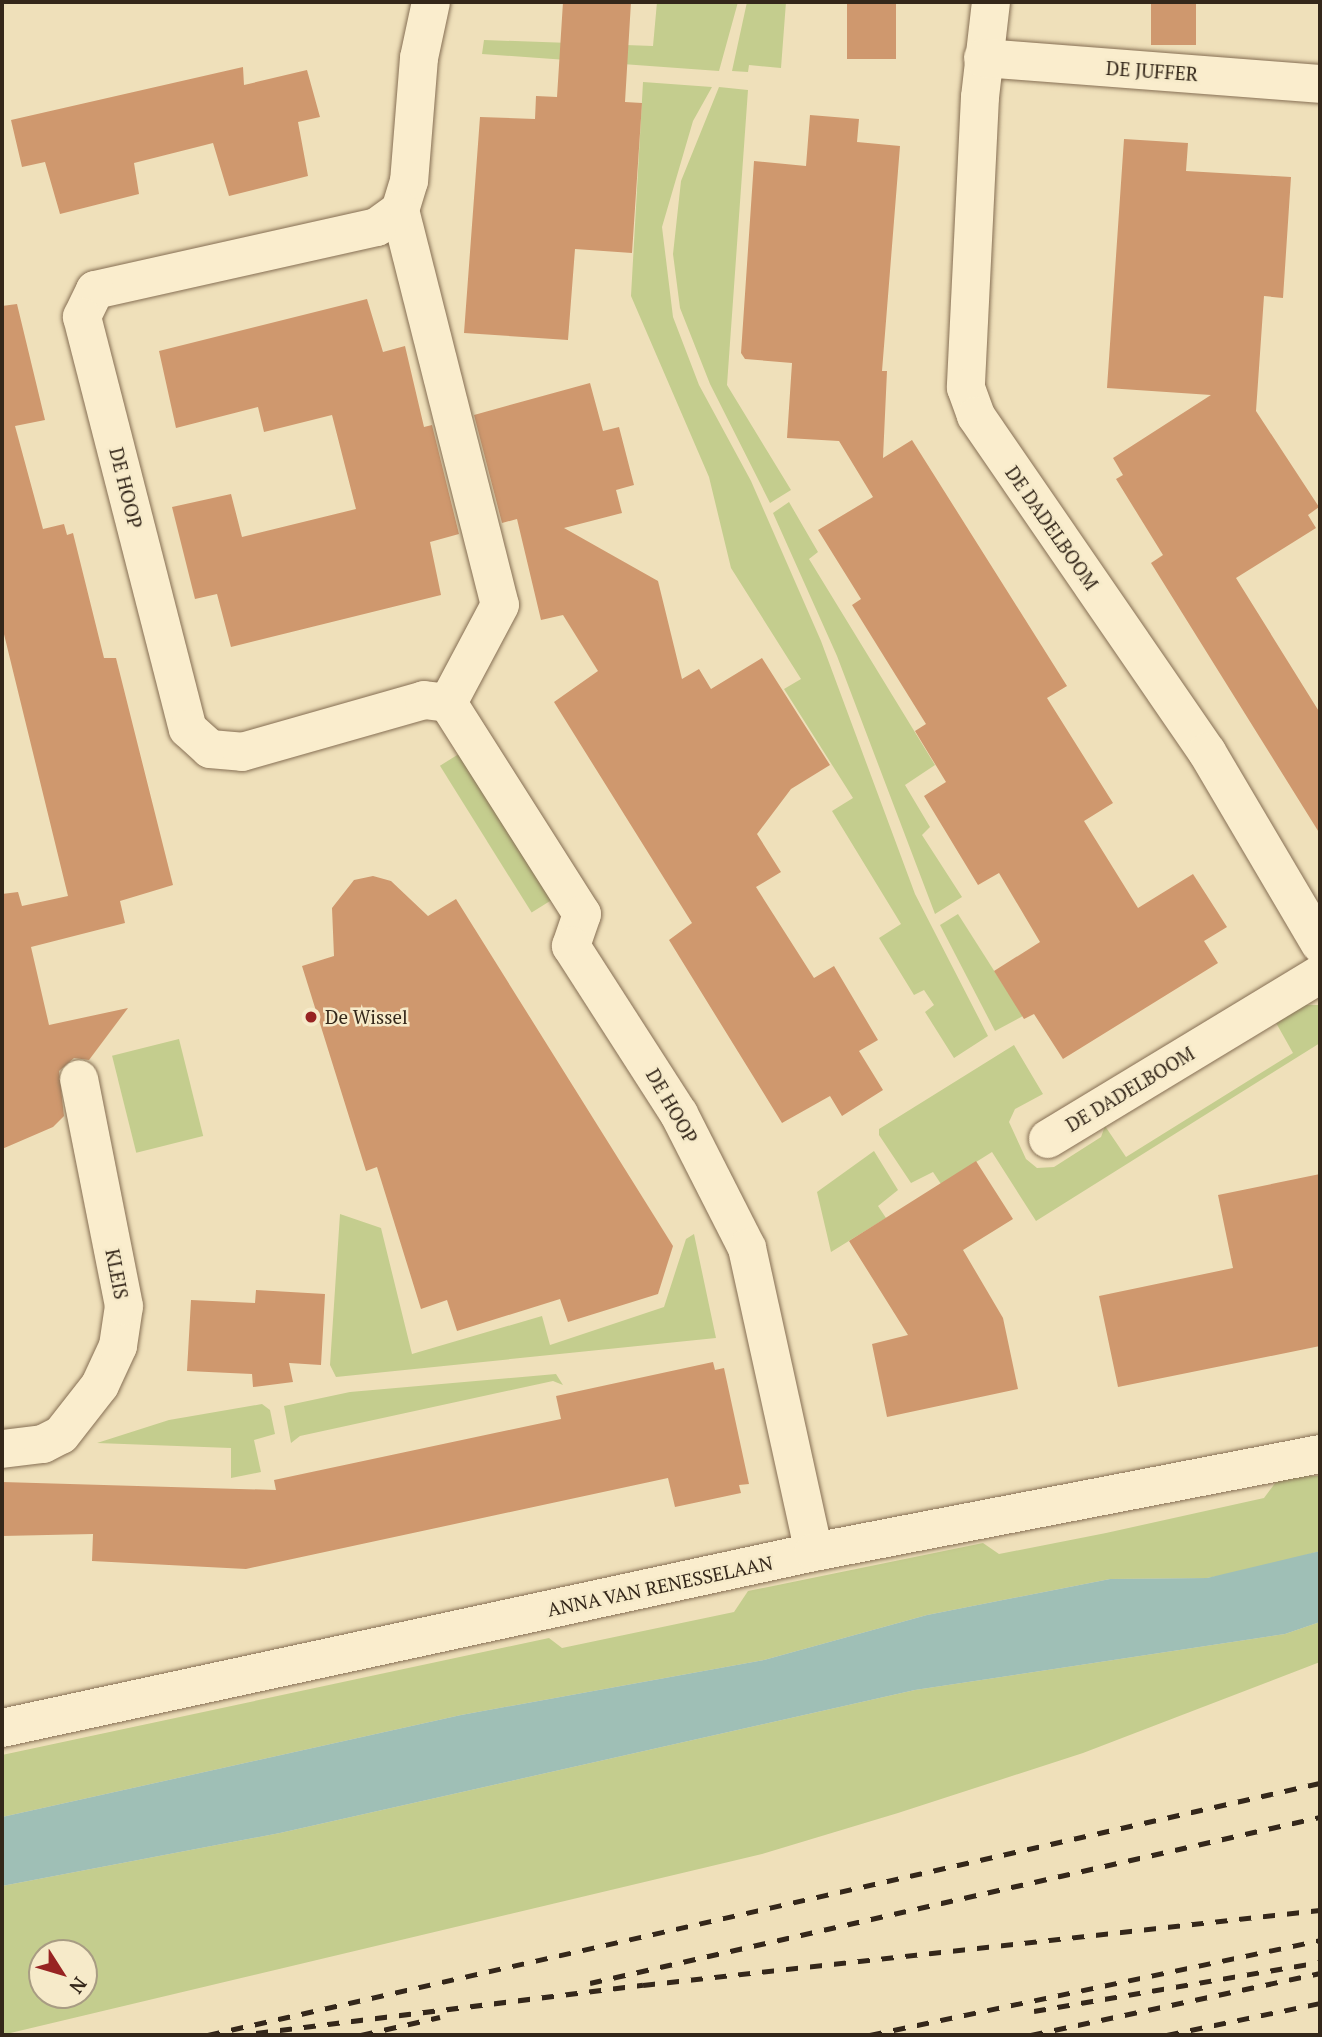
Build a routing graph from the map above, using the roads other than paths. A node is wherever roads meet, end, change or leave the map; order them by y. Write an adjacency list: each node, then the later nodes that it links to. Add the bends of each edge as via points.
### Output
1 (430, 2): 5 (street, via 419,58 409,181)
2 (991, 2): 3 (street, DE DADELBOOM)
3 (983, 58): 4 (street, DE JUFFER); 7 (street, DE DADELBOOM, via 966,388 976,416 1207,752)
4 (1320, 84)
5 (400, 210): 6 (street, via 500,605); 6 (street, DE HOOP, via 377,227 95,290 82,317 188,729 210,749 243,752 424,700)
6 (448, 703): 13 (street, DE HOOP, via 582,914 571,946 679,1114 747,1248)
7 (1320, 944)
8 (1320, 974): 10 (street, DE DADELBOOM)
9 (79, 1079): 11 (street, KLEIS, via 124,1306 118,1346 100,1385 61,1434 43,1444)
10 (1048, 1139)
11 (2, 1449)
12 (1320, 1454): 13 (street, ANNA VAN RENESSELAAN)
13 (814, 1552): 14 (street, ANNA VAN RENESSELAAN)
14 (2, 1728)

